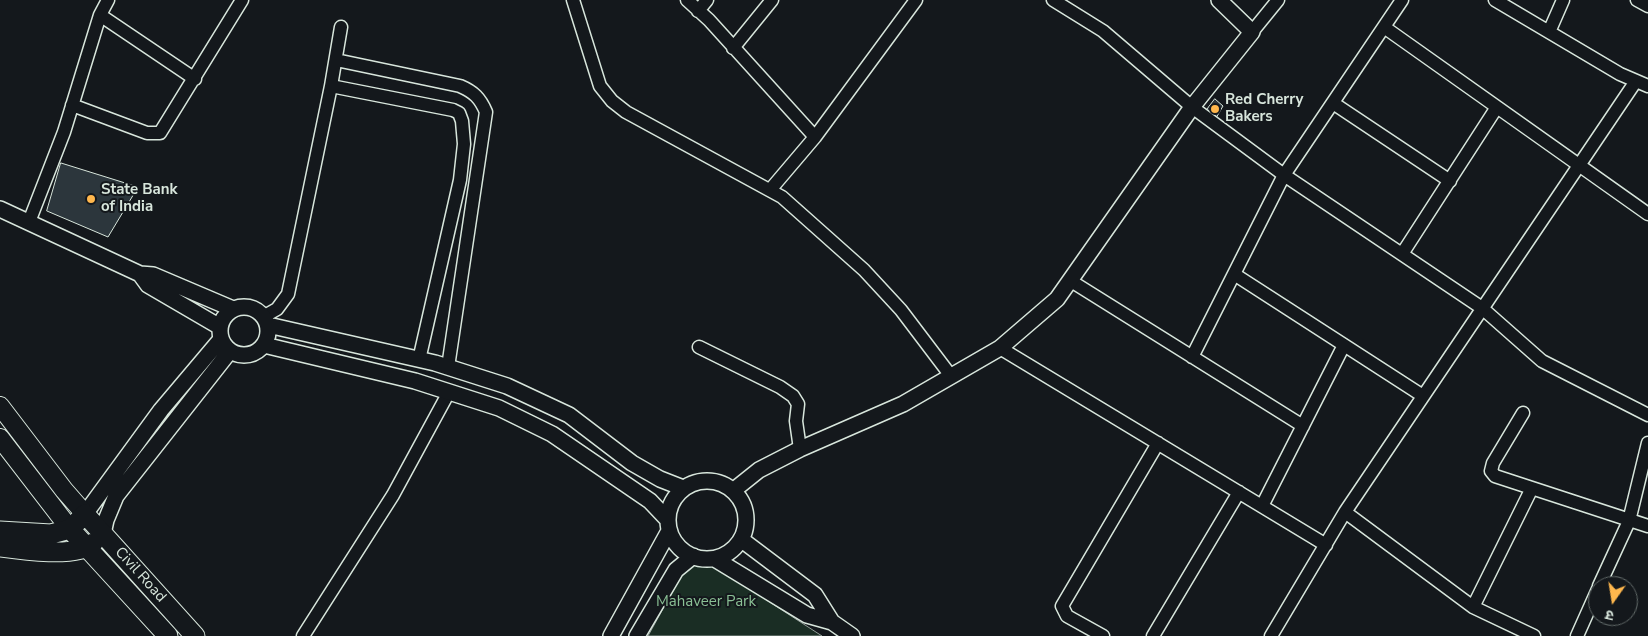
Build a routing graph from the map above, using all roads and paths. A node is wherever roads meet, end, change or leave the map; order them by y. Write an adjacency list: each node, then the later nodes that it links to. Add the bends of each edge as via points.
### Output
1 (108, 0): 17 (street)
2 (242, 0): 24 (street)
3 (573, 0): 35 (street, via 600,86 612,101 626,112)
4 (687, 0): 16 (street)
5 (706, 0): 16 (street)
6 (772, 0): 22 (street)
7 (916, 0): 31 (street)
8 (1053, 0): 30 (street, via 1103,31)
9 (1219, 0): 20 (street)
10 (1278, 0): 20 (street)
11 (1402, 0): 19 (street)
12 (1495, 0): 21 (street)
13 (1563, 0): 21 (street)
14 (1637, 0): 15 (street)
15 (1648, 6)
16 (698, 10): 22 (street)
17 (100, 15): 24 (street); 28 (street)
18 (341, 27): 23 (street)
19 (1384, 27): 27 (street); 29 (street)
20 (1252, 32): 30 (street)
21 (1549, 32): 25 (street)
22 (733, 48): 31 (street)
23 (336, 60): 26 (street); 53 (street, via 460,86 480,100 486,112)
24 (195, 79): 28 (street, via 160,133 147,133)
25 (1642, 84): 32 (street)
26 (331, 86): 45 (street, via 288,294); 52 (street, via 453,110 459,113 462,121 464,144 460,180)
27 (1333, 103): 33 (street); 34 (street)
28 (72, 104): 38 (street)
29 (1497, 107): 32 (street); 34 (street)
30 (1192, 108): 33 (street); 42 (street)
31 (815, 137): 35 (street)
32 (1579, 165): 37 (street); 43 (street)
33 (1284, 175): 39 (street); 41 (street)
34 (1450, 181): 39 (street)
35 (770, 190): 54 (street, via 864,270 901,310)
36 (0, 208): 38 (street)
37 (1648, 214)
38 (29, 222): 40 (street)
39 (1402, 254): 43 (street)
40 (140, 274): 44 (street, via 153,275); 46 (street, via 148,285)
41 (1234, 274): 48 (street); 51 (street)
42 (1071, 281): 50 (street, via 1058,299); 51 (street)
43 (1482, 308): 56 (street); 59 (street, via 1542,361)
44 (233, 310): 45 (street, via 253,308); 46 (street, via 225,316)
45 (265, 321): 47 (street, via 268,338); 52 (street)
46 (224, 339): 47 (street, via 239,354 252,354); 71 (street, via 161,410); 77 (street, via 116,496)
47 (264, 345): 55 (street)
48 (1344, 345): 56 (street); 60 (street)
49 (699, 347): 64 (street, via 793,396 798,404 796,421)
50 (1000, 348): 54 (street); 62 (street)
51 (1192, 357): 60 (street)
52 (419, 360): 53 (street)
53 (448, 367): 65 (street, via 507,386 569,415 632,463)
54 (951, 376): 64 (street, via 903,404)
55 (449, 392): 73 (street, via 499,408 552,434 650,501); 90 (street, via 393,495)
56 (1423, 396): 70 (street)
57 (0, 406): 71 (main road)
58 (1523, 413): 67 (street, via 1491,471 1495,476)
59 (1648, 415)
60 (1303, 426): 69 (street)
61 (0, 438): 75 (main road)
62 (1158, 443): 68 (street); 94 (street, via 1062,606 1067,616)
63 (1648, 443): 72 (street)
64 (800, 449): 66 (street, via 759,470)
65 (683, 488): 66 (street, via 700,481 718,482); 73 (street, via 669,510)
66 (734, 490): 78 (street, via 744,505 747,523)
67 (1532, 490): 72 (street); 85 (street)
68 (1239, 492): 69 (street); 95 (street)
69 (1262, 506): 79 (street)
70 (1345, 512): 79 (street); 85 (street)
71 (85, 514): 75 (main road); 77 (main road, Civil Road)
72 (1629, 521): 74 (street); 84 (street)
73 (669, 526): 82 (street, via 682,550); 91 (street)
74 (1648, 526)
75 (70, 529): 76 (main road, via 51,534); 81 (main road, Civil Road)
76 (0, 531)
77 (103, 534): 81 (main road); 89 (main road, Civil Road)
78 (742, 540): 83 (street, via 730,552); 87 (street, via 815,595)
79 (1326, 545): 96 (street)
80 (0, 547): 81 (main road, via 51,551)
81 (88, 548): 88 (main road, Civil Road)
82 (693, 556): 83 (street); 92 (street, via 676,570)
83 (714, 559): 87 (street, via 807,615)
84 (1604, 576)
85 (1473, 607): 97 (street)
86 (1588, 612): 98 (street)
87 (832, 622): 93 (street)
88 (168, 636)
89 (195, 636)
90 (303, 636)
91 (611, 636)
92 (637, 636)
93 (852, 636)
94 (1103, 636)
95 (1153, 636)
96 (1271, 636)
97 (1534, 636)
98 (1577, 636)

